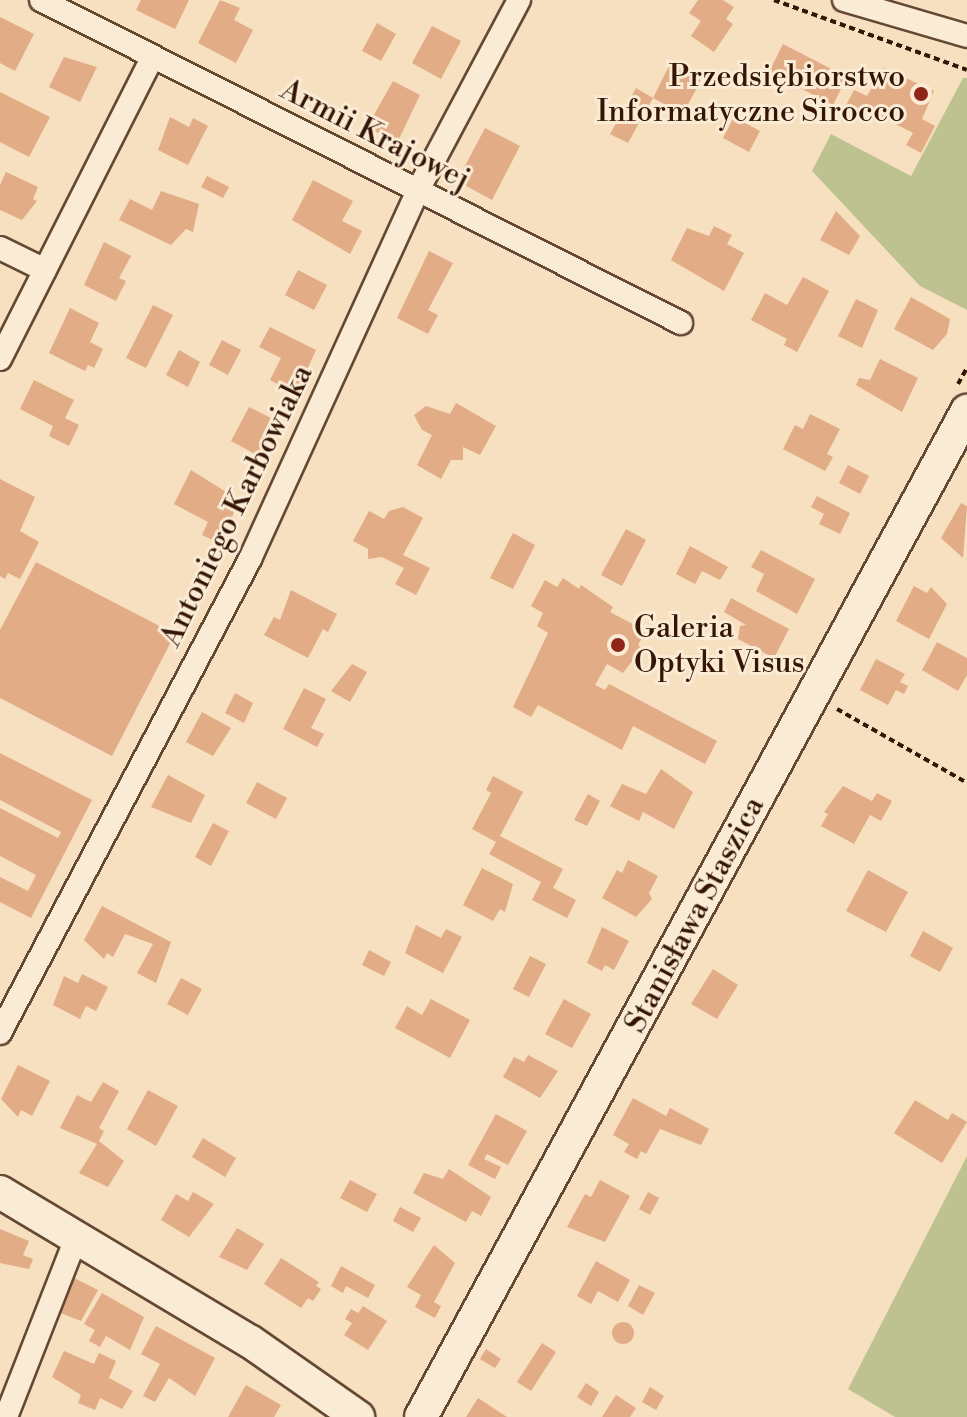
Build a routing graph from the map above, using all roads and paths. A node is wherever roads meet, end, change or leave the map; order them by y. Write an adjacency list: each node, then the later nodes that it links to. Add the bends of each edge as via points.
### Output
1 (41, 0): 6 (street, Armii Krajowej)
2 (519, 0): 8 (street, Antoniego Karbowiaka)
3 (774, 0): 7 (path)
4 (844, 0): 5 (street)
5 (967, 36)
6 (153, 56): 8 (street, Armii Krajowej); 10 (street)
7 (967, 70)
8 (418, 190): 11 (street, Armii Krajowej); 16 (street, Antoniego Karbowiaka, via 250,559)
9 (0, 248): 10 (street)
10 (45, 270): 12 (street)
11 (681, 323)
12 (0, 359)
13 (967, 411): 14 (street, Stanisława Staszica)
14 (813, 696): 15 (path); 21 (street, Stanisława Staszica)
15 (967, 783)
16 (0, 1033)
17 (0, 1192): 18 (street)
18 (77, 1236): 19 (street); 20 (street, via 251,1342)
19 (6, 1417)
20 (358, 1417)
21 (421, 1417)

